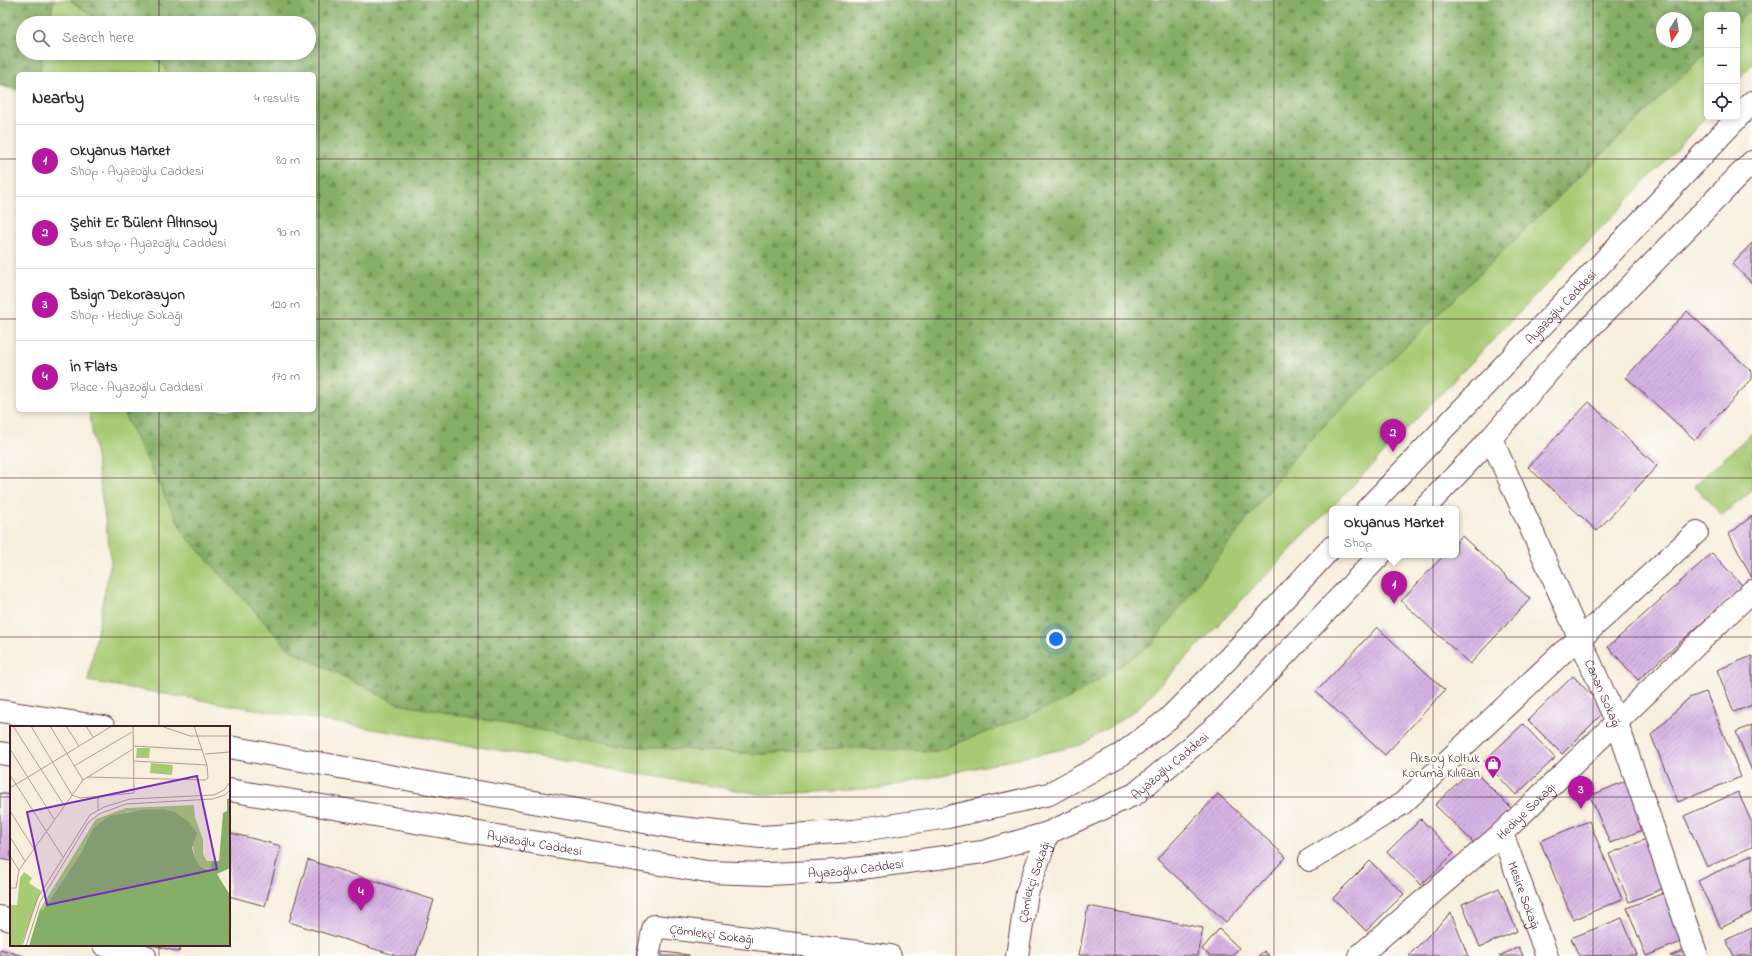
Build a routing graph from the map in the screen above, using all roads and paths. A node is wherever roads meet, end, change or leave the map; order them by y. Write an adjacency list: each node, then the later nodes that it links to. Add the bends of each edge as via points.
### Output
1 (1752, 102): 4 (main road, Ayazoğlu Caddesi)
2 (1752, 162): 3 (main road, via 1564,354)
3 (1491, 438): 5 (main road); 10 (main road, Canan Sokağı)
4 (1370, 506)
5 (1427, 506)
6 (1696, 532): 10 (main road)
7 (1329, 550): 14 (main road, via 1168,720 1122,754 1049,794 948,818 854,831 761,837 672,827)
8 (1377, 558): 18 (main road, Ayazoğlu Caddesi, via 1221,722 1135,794)
9 (1752, 591): 12 (main road, Hediye Sokağı)
10 (1580, 639): 12 (main road, Canan Sokağı); 20 (main road, via 1557,657 1403,804)
11 (0, 711): 13 (main road)
12 (1617, 723): 19 (main road, Hediye Sokağı); 30 (main road, Canan Sokağı)
13 (98, 726)
14 (230, 747)
15 (0, 753): 16 (main road)
16 (10, 755)
17 (230, 790): 18 (main road, Ayazoğlu Caddesi, via 706,872 767,874 838,871 983,852)
18 (1048, 832): 28 (main road, Çömlekçi Sokağı, via 1027,893)
19 (1502, 833): 24 (main road, Hediye Sokağı); 29 (main road, Mesire Sokağı)
20 (1310, 860)
21 (0, 918): 22 (main road)
22 (10, 920)
23 (108, 946): 25 (main road)
24 (1365, 954)
25 (145, 956)
26 (648, 956): 27 (main road, Çömlekçi Sokağı, via 654,926)
27 (890, 956)
28 (1017, 956)
29 (1547, 956)
30 (1697, 956)

